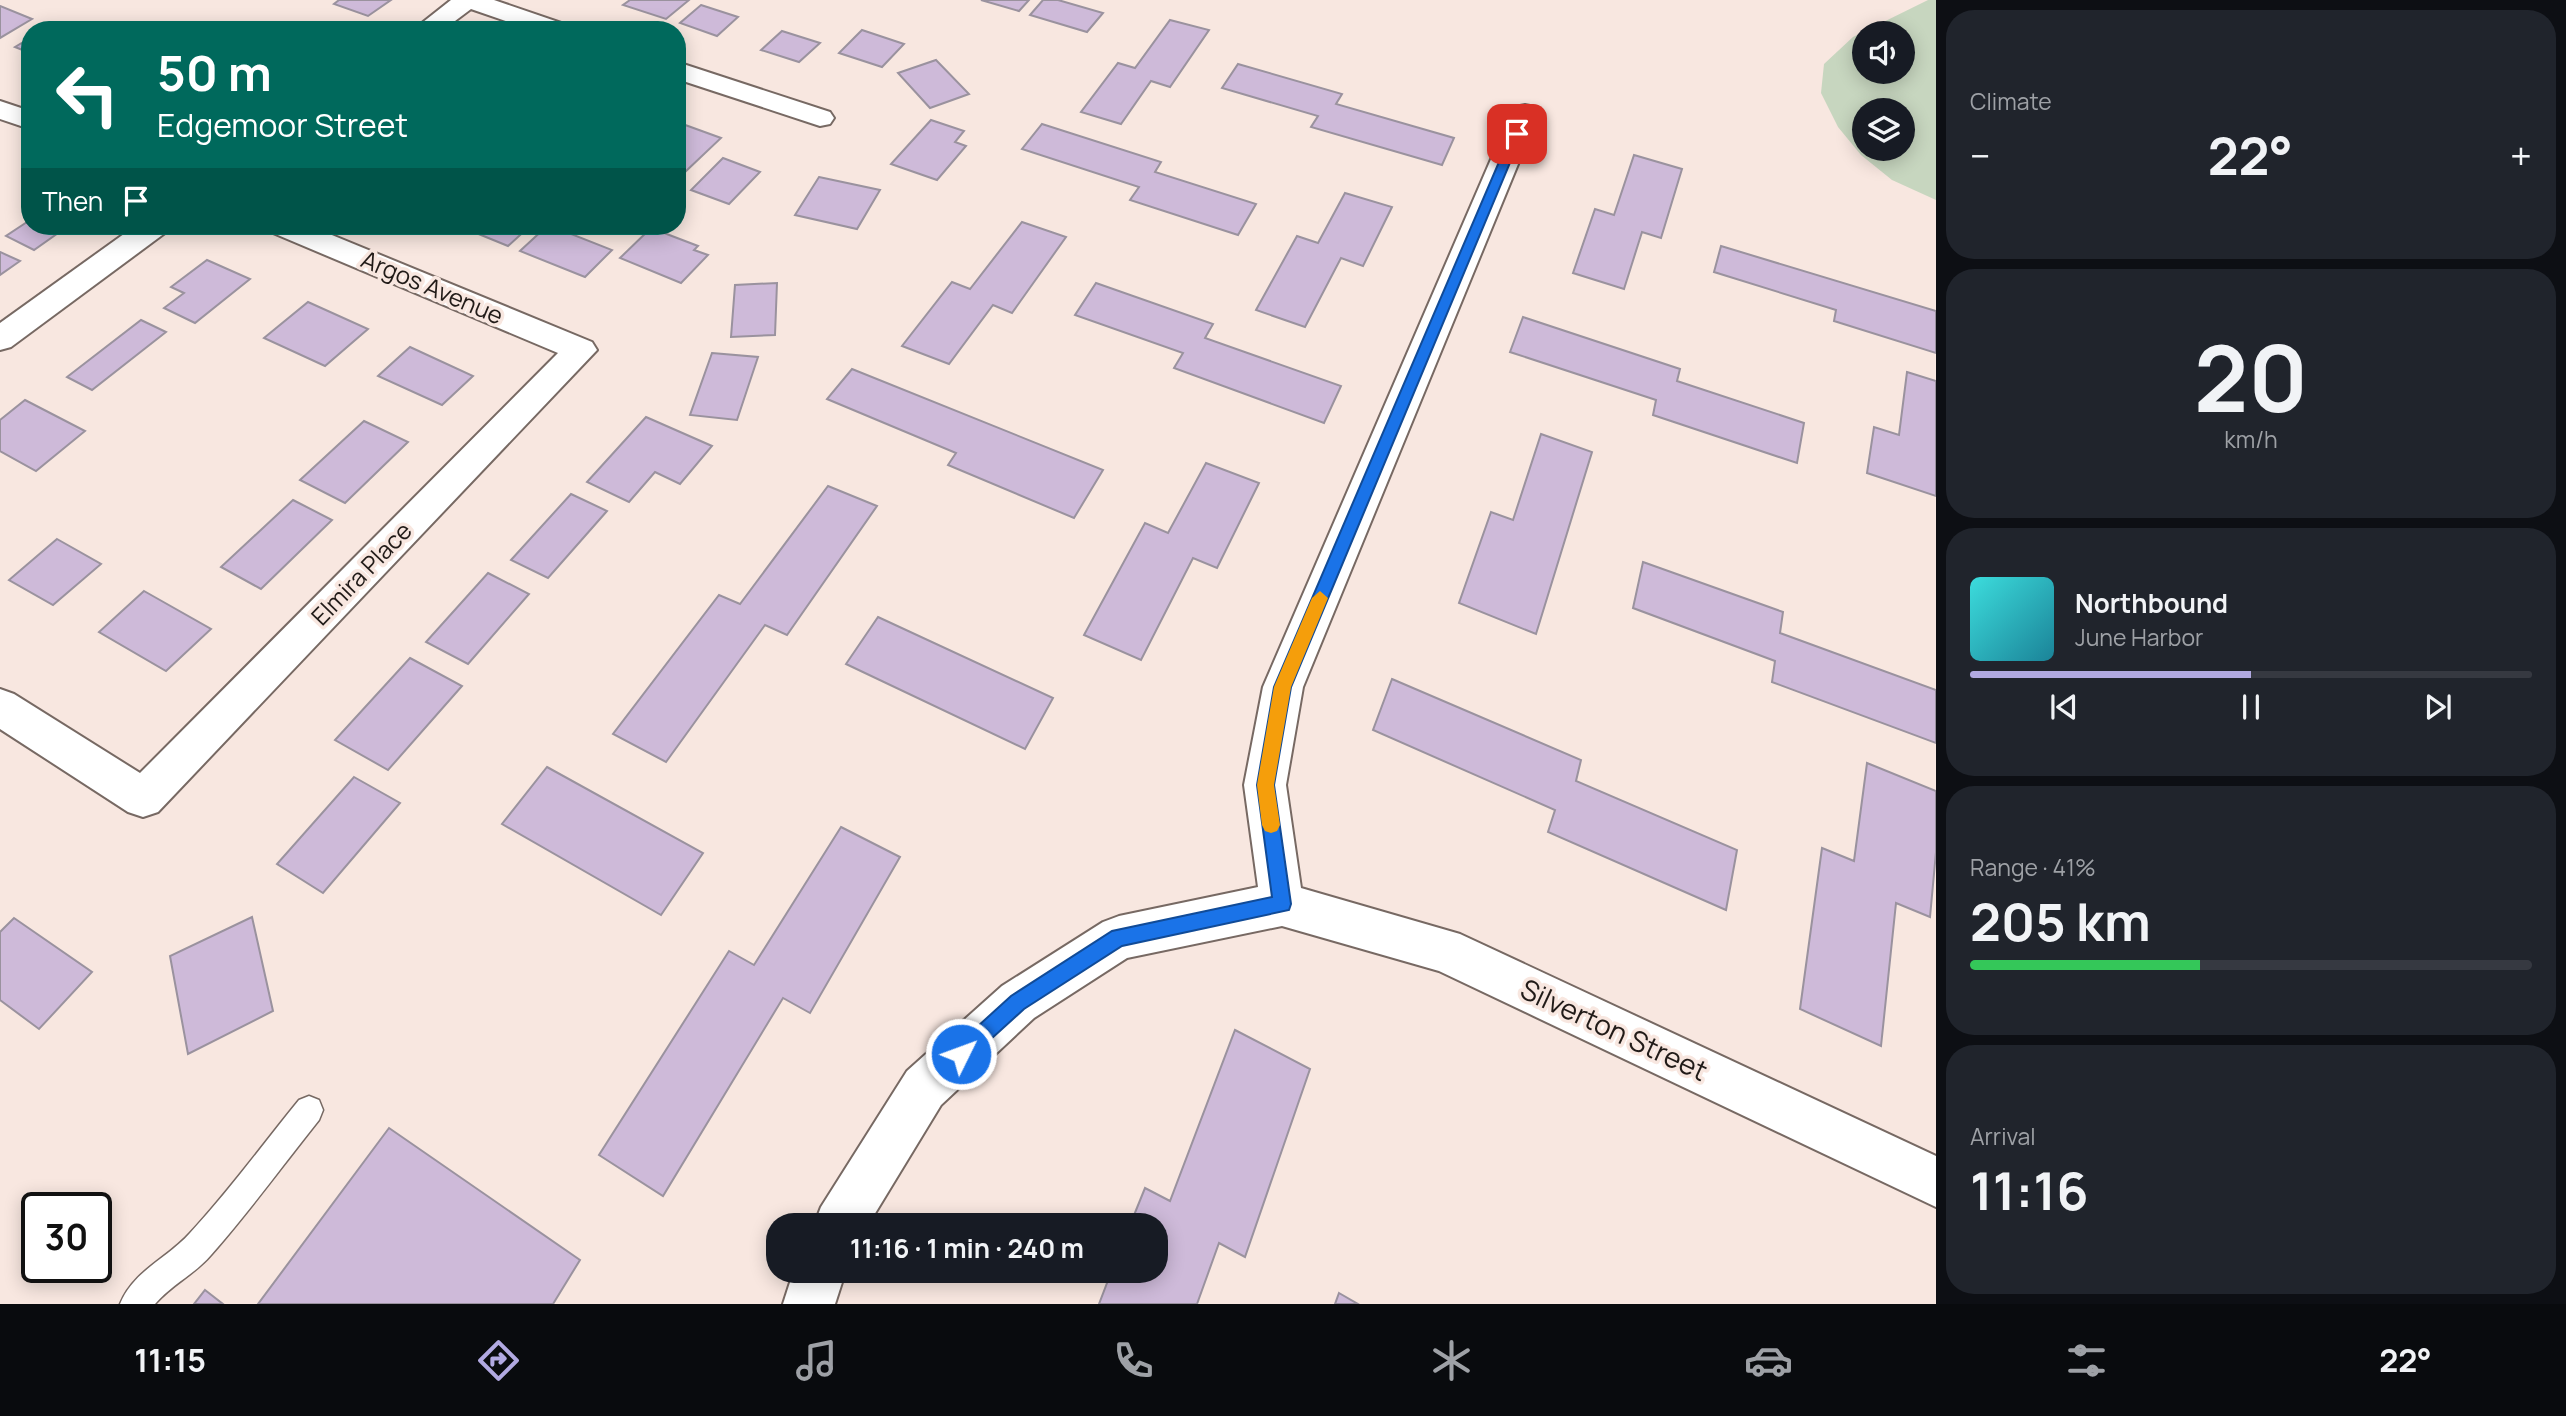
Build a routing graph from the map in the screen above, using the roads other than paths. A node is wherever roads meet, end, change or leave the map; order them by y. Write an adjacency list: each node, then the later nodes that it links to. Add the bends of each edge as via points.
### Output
1 (469, 0): 2 (street); 3 (street)
2 (439, 21)
3 (531, 21)
4 (686, 73): 8 (street)
5 (0, 109): 7 (street)
6 (1525, 113): 14 (street, via 1283,687 1265,785)
7 (21, 117)
8 (820, 118)
9 (143, 235): 11 (street)
10 (305, 235): 12 (street, Argos Avenue)
11 (0, 340)
12 (581, 350): 13 (street, Elmira Place, via 143,798)
13 (0, 707)
14 (1282, 904): 16 (street, Silverton Street, via 1444,950); 17 (street, via 1119,938 1018,1002 924,1088)
15 (309, 1110): 19 (lane, via 202,1243 181,1265 159,1276)
16 (1936, 1182)
17 (846, 1213)
18 (816, 1283): 20 (street)
19 (135, 1304)
20 (809, 1304)

